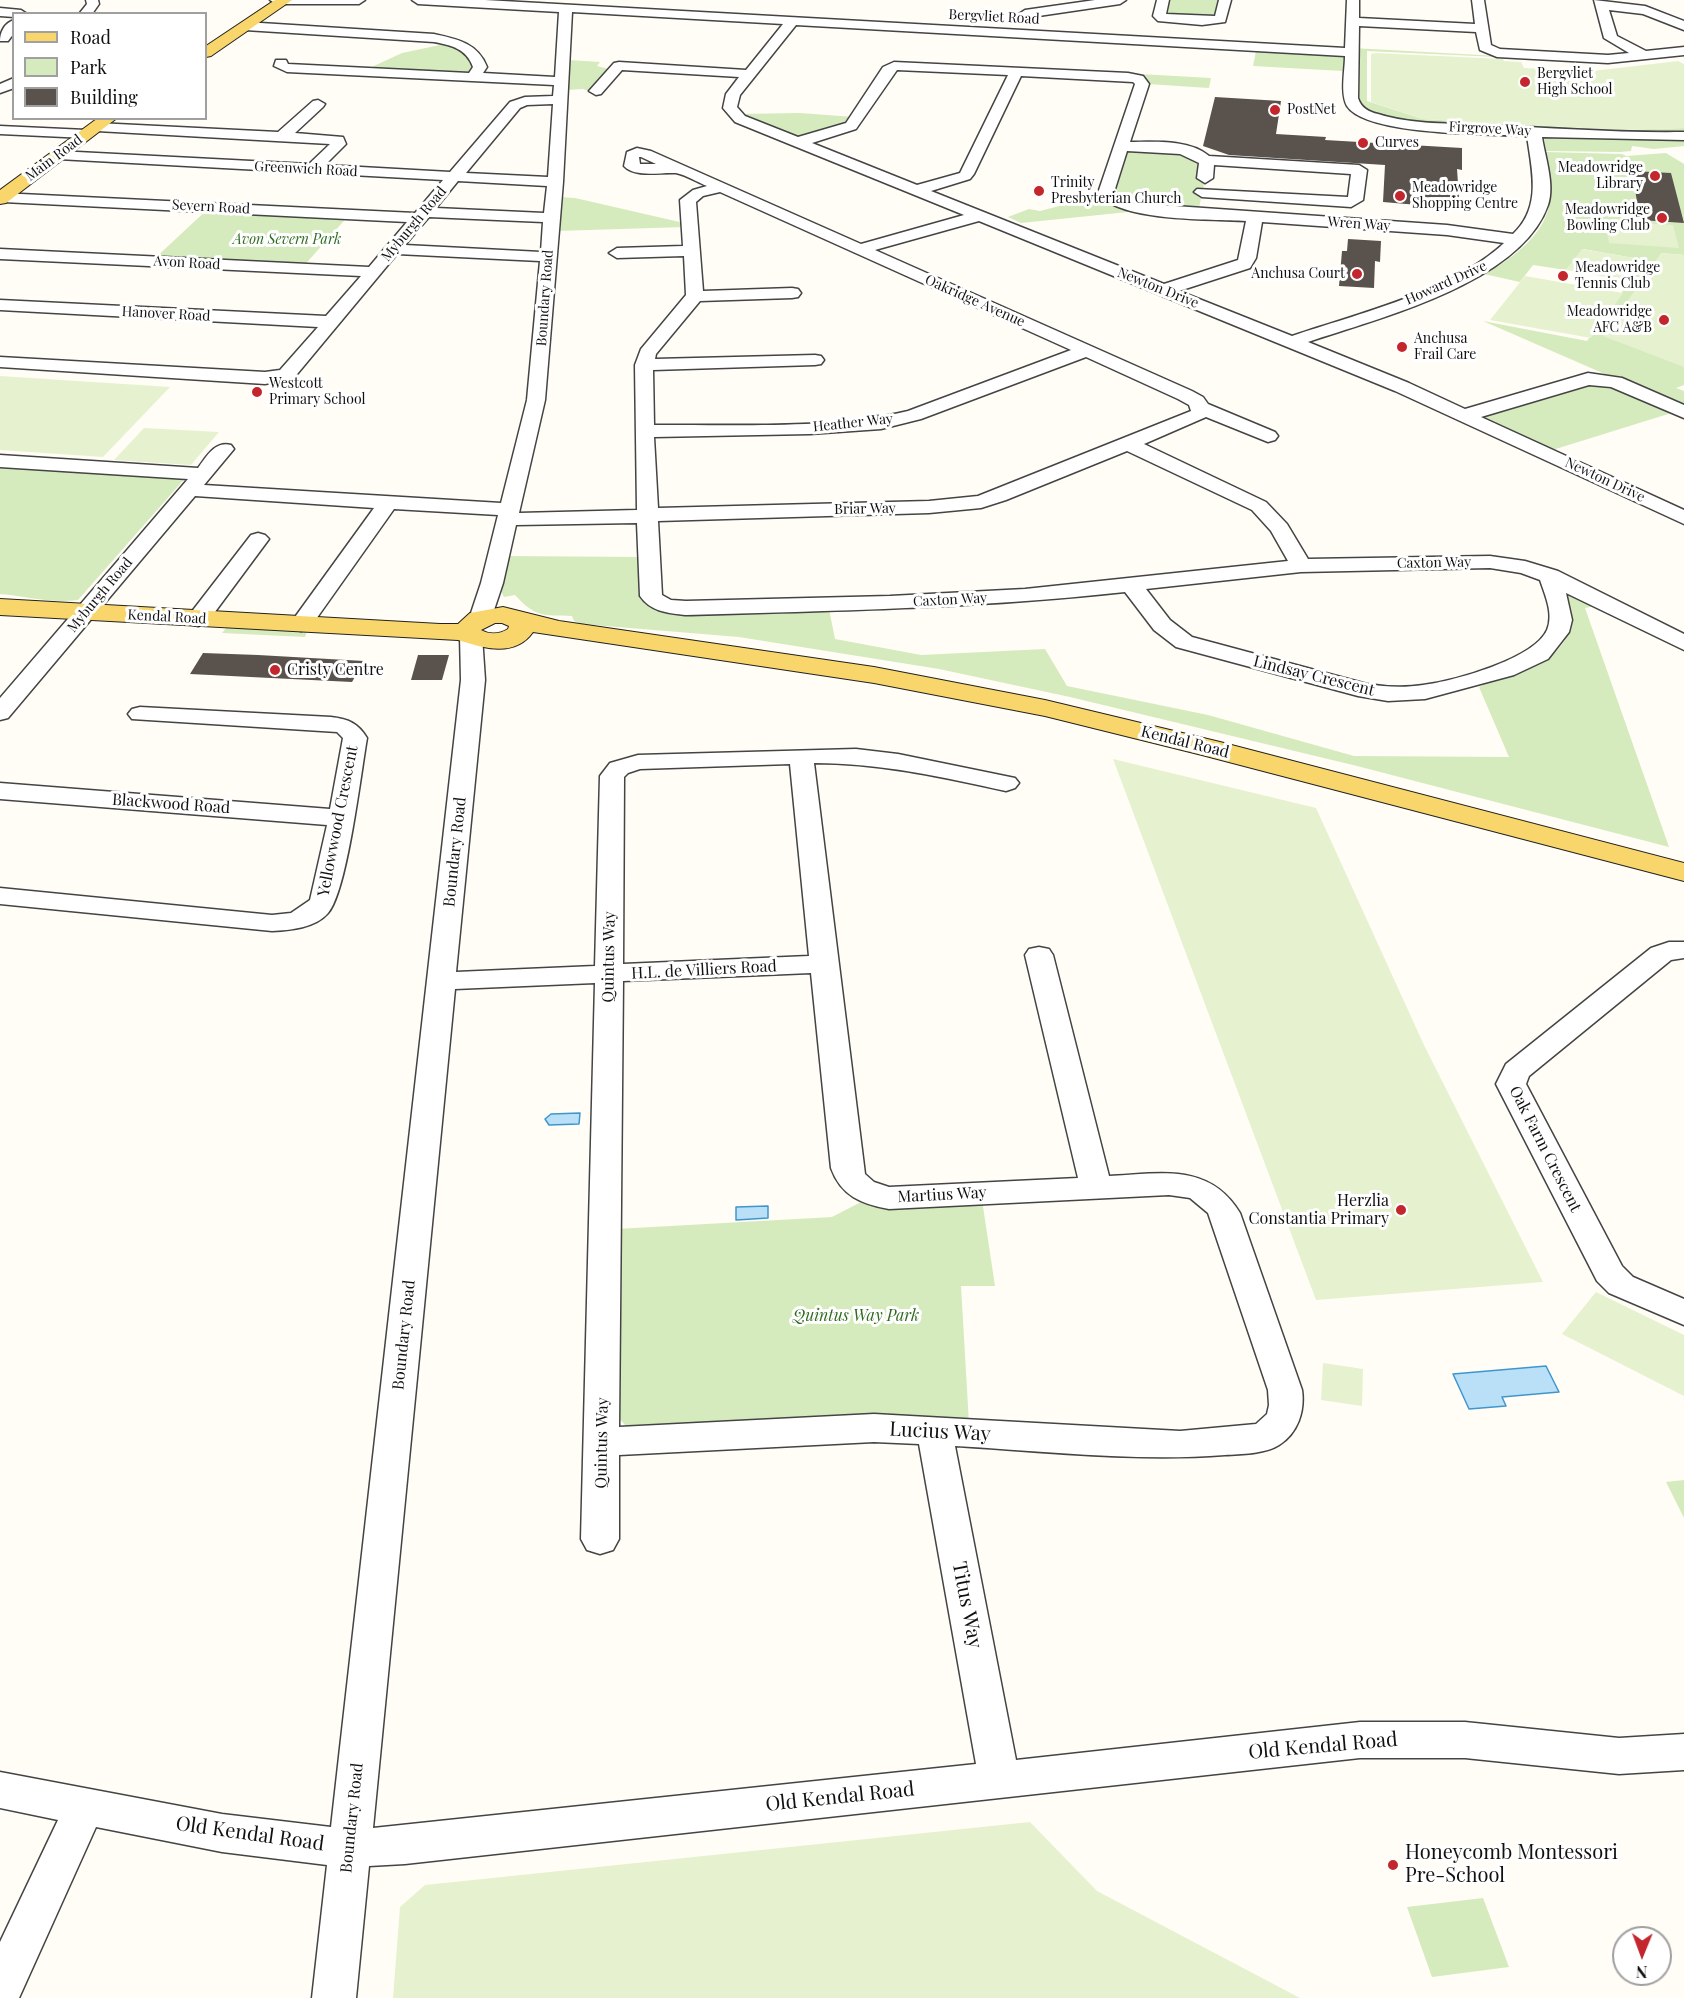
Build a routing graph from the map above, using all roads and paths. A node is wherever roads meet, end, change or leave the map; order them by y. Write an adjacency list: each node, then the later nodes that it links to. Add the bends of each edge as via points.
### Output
1 (276, 0): 2 (street)
2 (284, 0): 3 (street); 16 (main road)
3 (359, 0)
4 (418, 0): 12 (street, Bergvliet Road)
5 (1031, 0): 13 (street)
6 (1120, 0): 13 (street)
7 (1162, 0): 8 (street, via 1162,18 1202,21 1220,19)
8 (1225, 0)
9 (1353, 0): 15 (street)
10 (1478, 0): 18 (street)
11 (1601, 3): 17 (street, via 1645,10); 23 (street, via 1611,38)
12 (566, 8): 14 (street, Bergvliet Road); 29 (street, Boundary Road)
13 (1025, 14): 19 (street)
14 (792, 21): 19 (street, Bergvliet Road); 27 (street, Newton Drive)
15 (1353, 22): 18 (street); 22 (street)
16 (245, 26): 21 (main road); 28 (street, via 444,40 476,56 480,67)
17 (1684, 26)
18 (1482, 28): 23 (street, via 1485,48 1497,53 1590,59)
19 (1017, 33): 22 (street, Bergvliet Road)
20 (1684, 51): 23 (street)
21 (207, 52)
22 (1353, 52): 36 (street, Firgrove Way, via 1352,103 1366,114 1413,125)
23 (1644, 56)
24 (281, 63): 26 (street, via 287,68)
25 (1017, 71): 39 (street, via 894,66 851,126); 40 (street, via 1138,79 1142,84); 51 (street, via 965,176)
26 (410, 74): 28 (street); 30 (street)
27 (749, 74): 31 (street, via 619,66); 39 (street, Newton Drive, via 733,94 730,108 740,118)
28 (473, 77): 29 (street)
29 (562, 81): 32 (street, Boundary Road)
30 (395, 89)
31 (596, 91)
32 (561, 100): 47 (street, Myburgh Road, via 514,105); 49 (street, Boundary Road)
33 (318, 105): 37 (street)
34 (97, 127): 35 (street); 37 (street); 43 (main road, Main Road)
35 (0, 130)
36 (1534, 132): 38 (street, Firgrove Way); 60 (street, Howard Drive, via 1541,202 1529,231)
37 (283, 136): 45 (street, via 339,142)
38 (1684, 136)
39 (799, 142): 51 (street, Newton Drive)
40 (1122, 146): 44 (street, via 1187,150); 55 (street, Wren Way, via 1106,193 1116,201 1141,209)
41 (1684, 148): 42 (street)
42 (1643, 151)
43 (58, 155): 45 (street, Greenwich Road); 53 (main road, Main Road)
44 (1206, 160): 52 (street); 54 (street, via 1359,170 1354,201)
45 (312, 169): 47 (street, Greenwich Road)
46 (681, 169): 50 (street, Oakridge Avenue)
47 (454, 177): 49 (street, Greenwich Road); 56 (street, Myburgh Road)
48 (1263, 177): 54 (street)
49 (555, 182): 59 (street, Boundary Road)
50 (722, 187): 62 (street, Oakridge Avenue); 63 (street, via 688,200)
51 (918, 190): 57 (street, Newton Drive)
52 (1203, 192): 54 (street); 55 (street)
53 (4, 193): 56 (street, Severn Road)
54 (1260, 196)
55 (1198, 213): 58 (street, Wren Way)
56 (422, 215): 59 (street, Severn Road); 61 (street, Myburgh Road)
57 (980, 216): 62 (street); 68 (street, Newton Drive)
58 (1254, 217): 60 (street, Wren Way, via 1447,230); 68 (street, via 1244,264)
59 (552, 218): 66 (street, Boundary Road)
60 (1519, 240): 73 (street, Howard Drive, via 1499,258 1463,278)
61 (393, 249): 66 (street); 67 (street, Myburgh Road)
62 (860, 249): 74 (street, Oakridge Avenue)
63 (691, 251): 64 (street); 70 (street)
64 (617, 253)
65 (0, 254): 67 (street, Avon Road)
66 (549, 257): 89 (street, Boundary Road, via 536,400)
67 (373, 272): 72 (street, Myburgh Road)
68 (1164, 290): 73 (street, Newton Drive)
69 (792, 293): 70 (street)
70 (695, 296): 77 (street, Caxton Way, via 647,353)
71 (0, 305): 72 (street, Hanover Road)
72 (331, 322): 76 (street, Myburgh Road, via 281,378)
73 (1292, 342): 80 (street, Newton Drive)
74 (1086, 351): 78 (street, Oakridge Avenue, via 1185,395); 81 (street, Heather Way, via 914,415 881,423)
75 (815, 360): 77 (street)
76 (0, 362)
77 (644, 365): 81 (street, Caxton Way)
78 (1201, 408): 82 (street, Oakridge Avenue); 83 (street, Briar Way, via 1195,416)
79 (1682, 411): 80 (street, via 1615,382 1588,379)
80 (1466, 415): 91 (street, Newton Drive)
81 (644, 431): 90 (street, Caxton Way)
82 (1268, 436)
83 (1128, 444): 90 (street, Briar Way, via 981,502); 93 (street, via 1259,506 1280,528)
84 (224, 449): 86 (street, Myburgh Road)
85 (0, 461): 86 (street)
86 (203, 474): 87 (street, Myburgh Road)
87 (190, 490): 88 (street, Briar Way); 98 (street, Myburgh Road)
88 (389, 502): 89 (street, Briar Way); 100 (street)
89 (508, 514): 90 (street, Briar Way); 95 (street, Boundary Road)
90 (649, 515): 96 (street, Caxton Way, via 651,596 674,607 890,603 1025,596)
91 (1684, 518)
92 (258, 539): 99 (street)
93 (1301, 566): 94 (street, Caxton Way, via 1490,562 1525,567); 96 (street, Caxton Way)
94 (1550, 576): 96 (street, Lindsay Crescent, via 1561,620 1558,632 1540,654 1506,670 1408,694 1366,691 1184,642 1162,625); 103 (street, Caxton Way)
95 (492, 583): 101 (street, Boundary Road); 102 (street)
96 (1131, 585)
97 (0, 607): 98 (main road, Kendal Road)
98 (86, 613): 99 (main road, Kendal Road); 106 (street, Myburgh Road)
99 (198, 619): 100 (main road, Kendal Road)
100 (301, 624): 101 (main road, Kendal Road)
101 (474, 627): 102 (main road, Kendal Road, via 499,615); 104 (street, Boundary Road)
102 (513, 629): 104 (street, via 484,654); 113 (main road, Kendal Road, via 547,637 679,647 874,675 1045,708)
103 (1684, 643)
104 (473, 672): 119 (street, Boundary Road)
105 (0, 680): 106 (street)
106 (26, 682): 107 (street, Myburgh Road)
107 (0, 713)
108 (140, 714): 112 (street, Yellowwood Crescent, via 348,728 354,738)
109 (801, 756): 110 (street, Quintus Way, via 887,759); 117 (street, Martius Way); 118 (street, Quintus Way, via 638,762 615,772 611,780)
110 (1006, 783)
111 (0, 791): 112 (street, Blackwood Road)
112 (341, 818): 114 (street, Yellowwood Crescent, via 323,901 316,912 290,922)
113 (1684, 872)
114 (0, 896)
115 (1684, 950): 121 (street, Oak Farm Crescent, via 1661,954 1516,1071 1511,1080 1512,1089 1609,1273 1621,1284)
116 (1039, 955): 120 (street)
117 (824, 964): 118 (street, H.L. de Villiers Road); 120 (street, Martius Way, via 847,1168 853,1183 889,1198)
118 (609, 974): 119 (street, H.L. de Villiers Road); 124 (street, Quintus Way)
119 (441, 981): 130 (street, Boundary Road)
120 (1096, 1188): 122 (street, Martius Way, via 1178,1184 1205,1192 1220,1205 1287,1397 1286,1412)
121 (1684, 1313)
122 (1275, 1429): 123 (street, Lucius Way, via 1256,1439 1180,1444)
123 (934, 1431): 124 (street, Lucius Way, via 874,1428); 127 (street, Titus Way)
124 (602, 1442): 125 (street, Quintus Way)
125 (600, 1539)
126 (1684, 1752): 127 (street, Old Kendal Road, via 1619,1756 1491,1741 1389,1739)
127 (999, 1779): 130 (street, Old Kendal Road)
128 (0, 1790): 129 (street, Old Kendal Road)
129 (85, 1806): 130 (street, Old Kendal Road, via 222,1833); 131 (street)
130 (349, 1848): 132 (street, Boundary Road)
131 (0, 1991)
132 (334, 1998)

